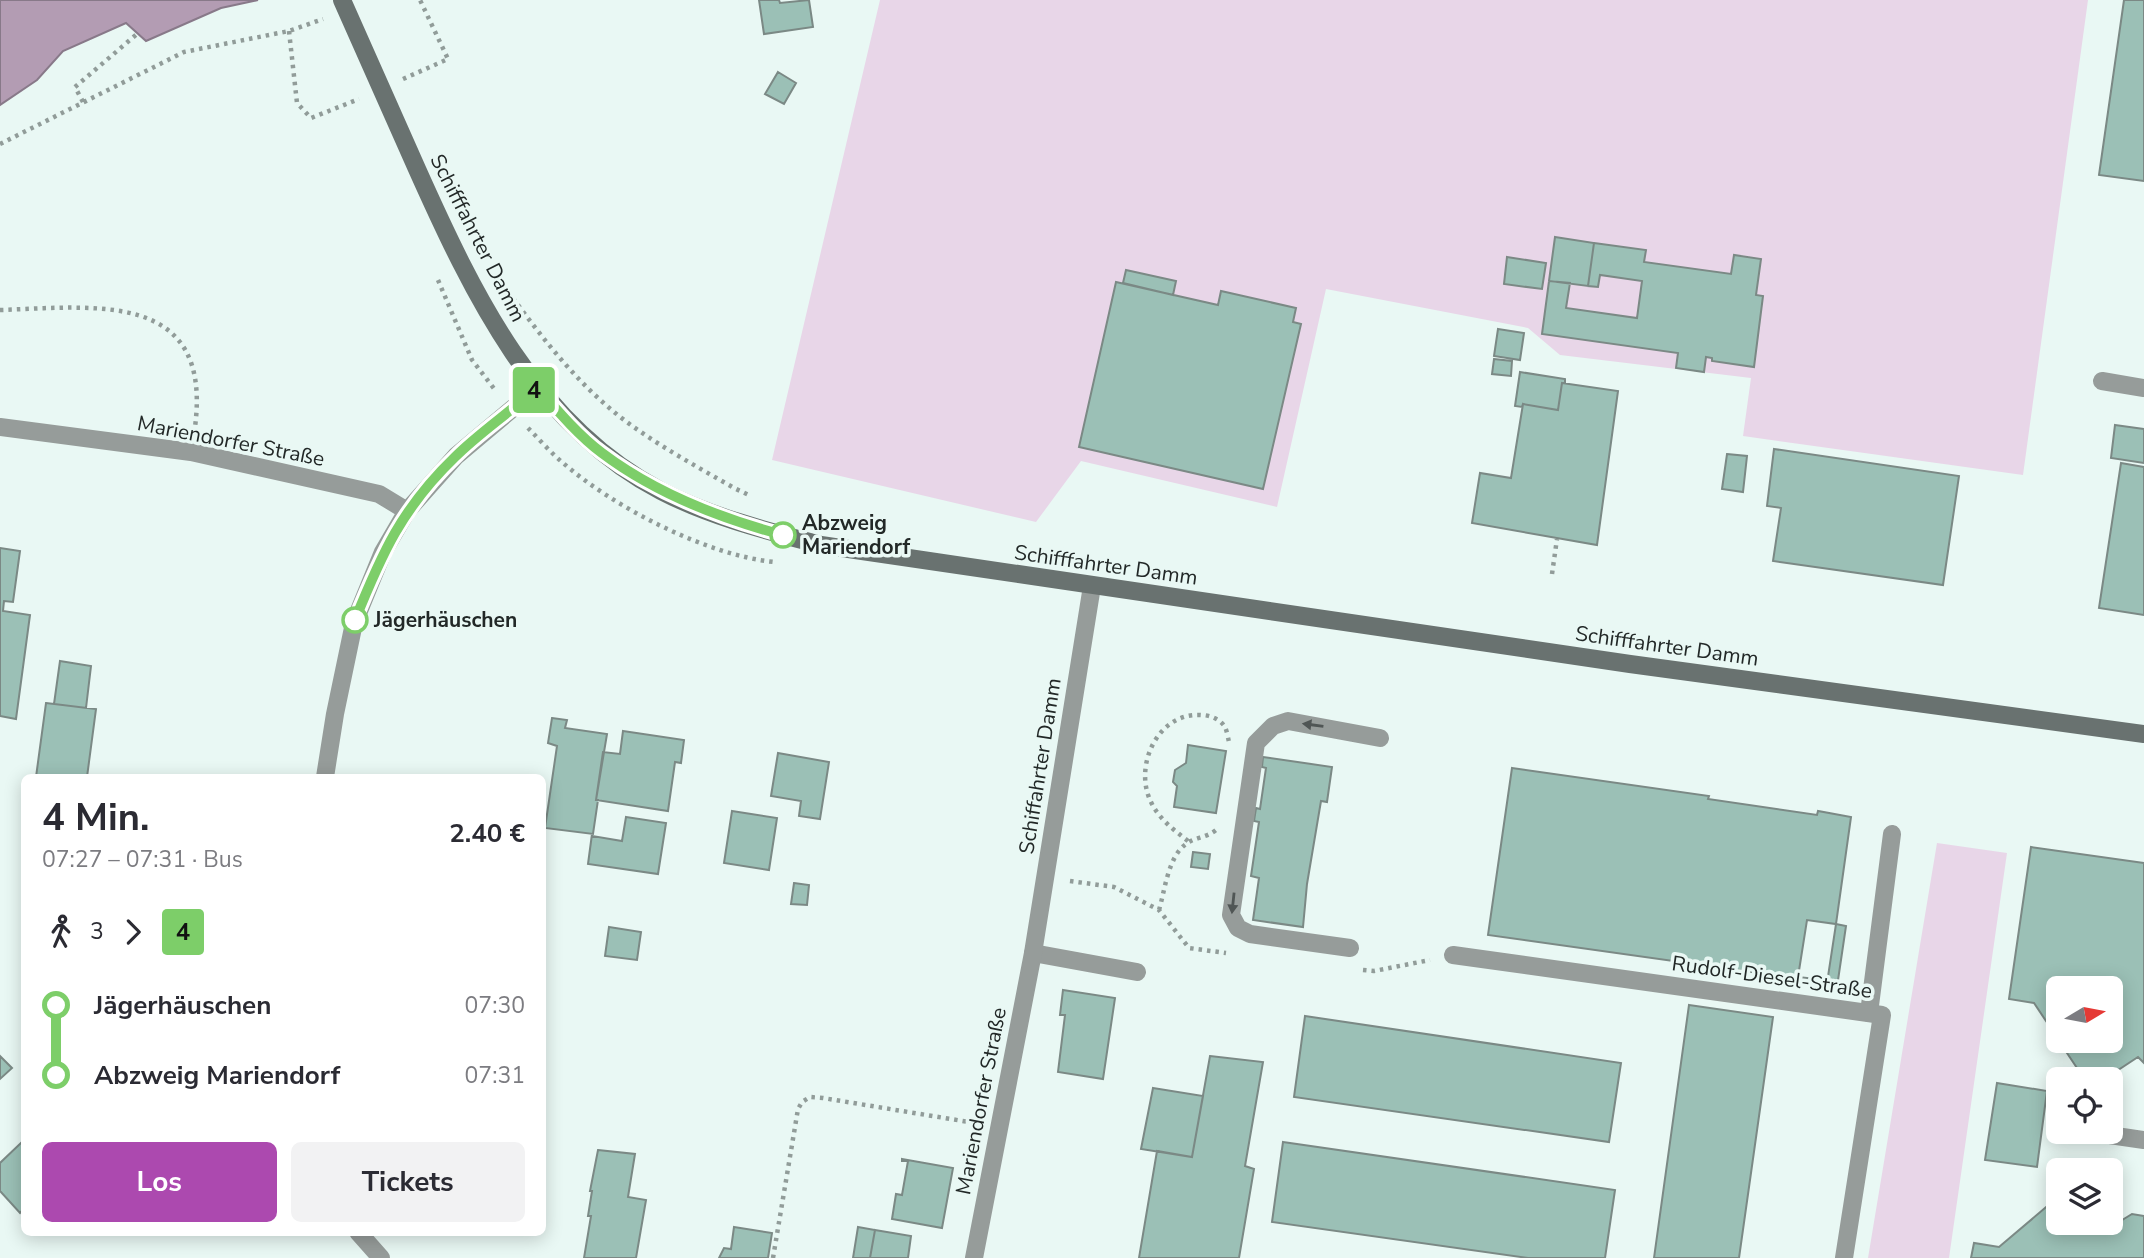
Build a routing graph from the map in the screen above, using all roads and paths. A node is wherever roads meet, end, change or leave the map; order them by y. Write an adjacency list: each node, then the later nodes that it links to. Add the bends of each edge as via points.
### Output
1 (342, 0): 15 (main road, Schifffahrter Damm, via 467,277 494,326)
2 (420, 0): 7 (path, via 448,59)
3 (327, 18): 4 (path)
4 (289, 31): 9 (path, via 297,103 311,118); 10 (path, via 184,52)
5 (137, 34): 10 (path, via 75,87)
6 (398, 69): 7 (path)
7 (402, 79): 8 (path)
8 (407, 89)
9 (359, 99)
10 (83, 102): 11 (path)
11 (0, 144)
12 (508, 291): 18 (path, via 564,362)
13 (0, 310): 19 (path, via 97,307 127,311 171,332 192,362 197,383)
14 (2102, 381): 16 (street)
15 (537, 387): 20 (street, via 456,456); 23 (main road, Schifffahrter Damm, via 601,452 662,491 745,525 821,545)
16 (2144, 388)
17 (0, 427): 19 (street, Mariendorfer Straße)
18 (636, 429)
19 (191, 452): 20 (street, Mariendorfer Straße, via 379,494)
20 (407, 511): 27 (street, via 383,552 354,623)
21 (1557, 539): 22 (path)
22 (1552, 574)
23 (1092, 586): 24 (main road, Schifffahrter Damm); 35 (street, Schiffahrter Damm)
24 (2144, 734)
25 (1380, 737): 34 (street, one-way to 34, via 1288,721 1273,726 1256,743 1231,915 1238,928 1250,934)
26 (1230, 745): 30 (path, via 1224,726 1211,715 1194,714 1177,719 1150,748 1145,766 1150,802)
27 (326, 774)
28 (1219, 823): 30 (path, via 1206,838)
29 (1892, 834): 39 (street)
30 (1188, 841): 33 (path, via 1176,853)
31 (1082, 883): 32 (path)
32 (1114, 887)
33 (1159, 911)
34 (1349, 948)
35 (1033, 953): 38 (street); 40 (street, Mariendorfer Straße)
36 (1453, 955): 37 (path); 39 (street, Rudolf-Diesel-Straße)
37 (1374, 971)
38 (1137, 972)
39 (1869, 1013): 47 (street, Rudolf-Diesel-Straße, via 1882,1015)
40 (998, 1127): 45 (path, via 810,1097 798,1109); 46 (street, Mariendorfer Straße)
41 (2123, 1137): 42 (street)
42 (2144, 1140)
43 (362, 1236): 44 (street)
44 (381, 1258)
45 (774, 1258)
46 (974, 1258)
47 (1844, 1258)

